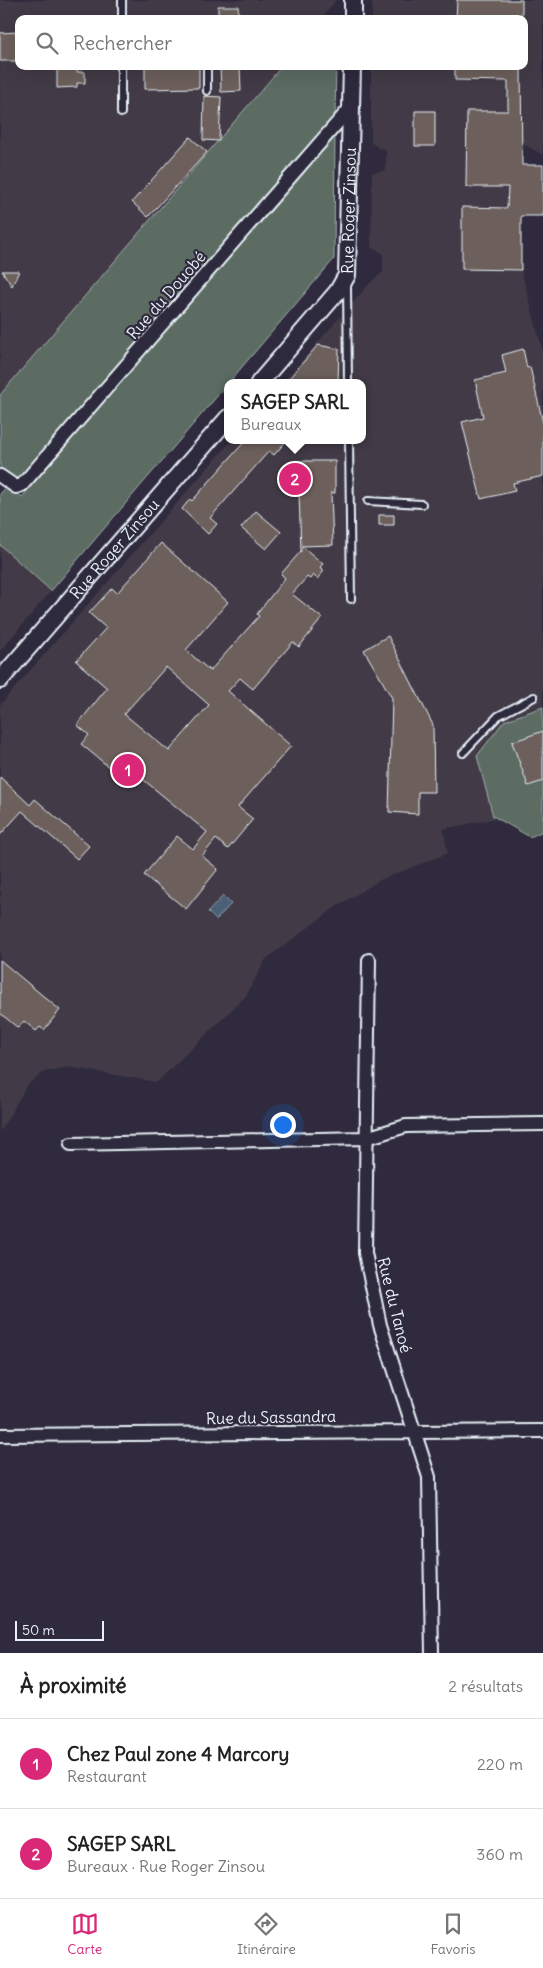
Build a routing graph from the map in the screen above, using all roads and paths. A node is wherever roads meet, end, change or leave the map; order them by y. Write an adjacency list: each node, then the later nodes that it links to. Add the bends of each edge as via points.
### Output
1 (122, 0): 3 (lane)
2 (353, 0): 4 (street)
3 (122, 15)
4 (353, 15)
5 (121, 70): 10 (lane)
6 (207, 70): 8 (lane)
7 (352, 70): 9 (street, Rue Roger Zinsou)
8 (207, 90)
9 (352, 106): 11 (street, Rue Roger Zinsou); 16 (street, Rue du Douobé, via 22,485 16,487)
10 (121, 113)
11 (347, 275): 12 (street, Rue Roger Zinsou, via 338,291); 13 (lane)
12 (262, 379)
13 (348, 379)
14 (224, 423): 20 (street, Rue Roger Zinsou)
15 (349, 444): 19 (lane)
16 (0, 476)
17 (368, 501): 18 (lane)
18 (422, 504)
19 (351, 599)
20 (0, 680)
21 (534, 697): 22 (lane, via 498,716)
22 (463, 752)
23 (369, 960): 25 (street, Rue du Tanoé)
24 (543, 1124): 25 (street, via 406,1126)
25 (366, 1138): 26 (street); 28 (street, Rue du Tanoé, via 365,1253 380,1325)
26 (71, 1144)
27 (543, 1431): 28 (street, Rue du Sassandra)
28 (415, 1432): 29 (street, Rue du Sassandra); 30 (street, Rue du Tanoé, via 429,1477)
29 (0, 1435)
30 (432, 1653)

